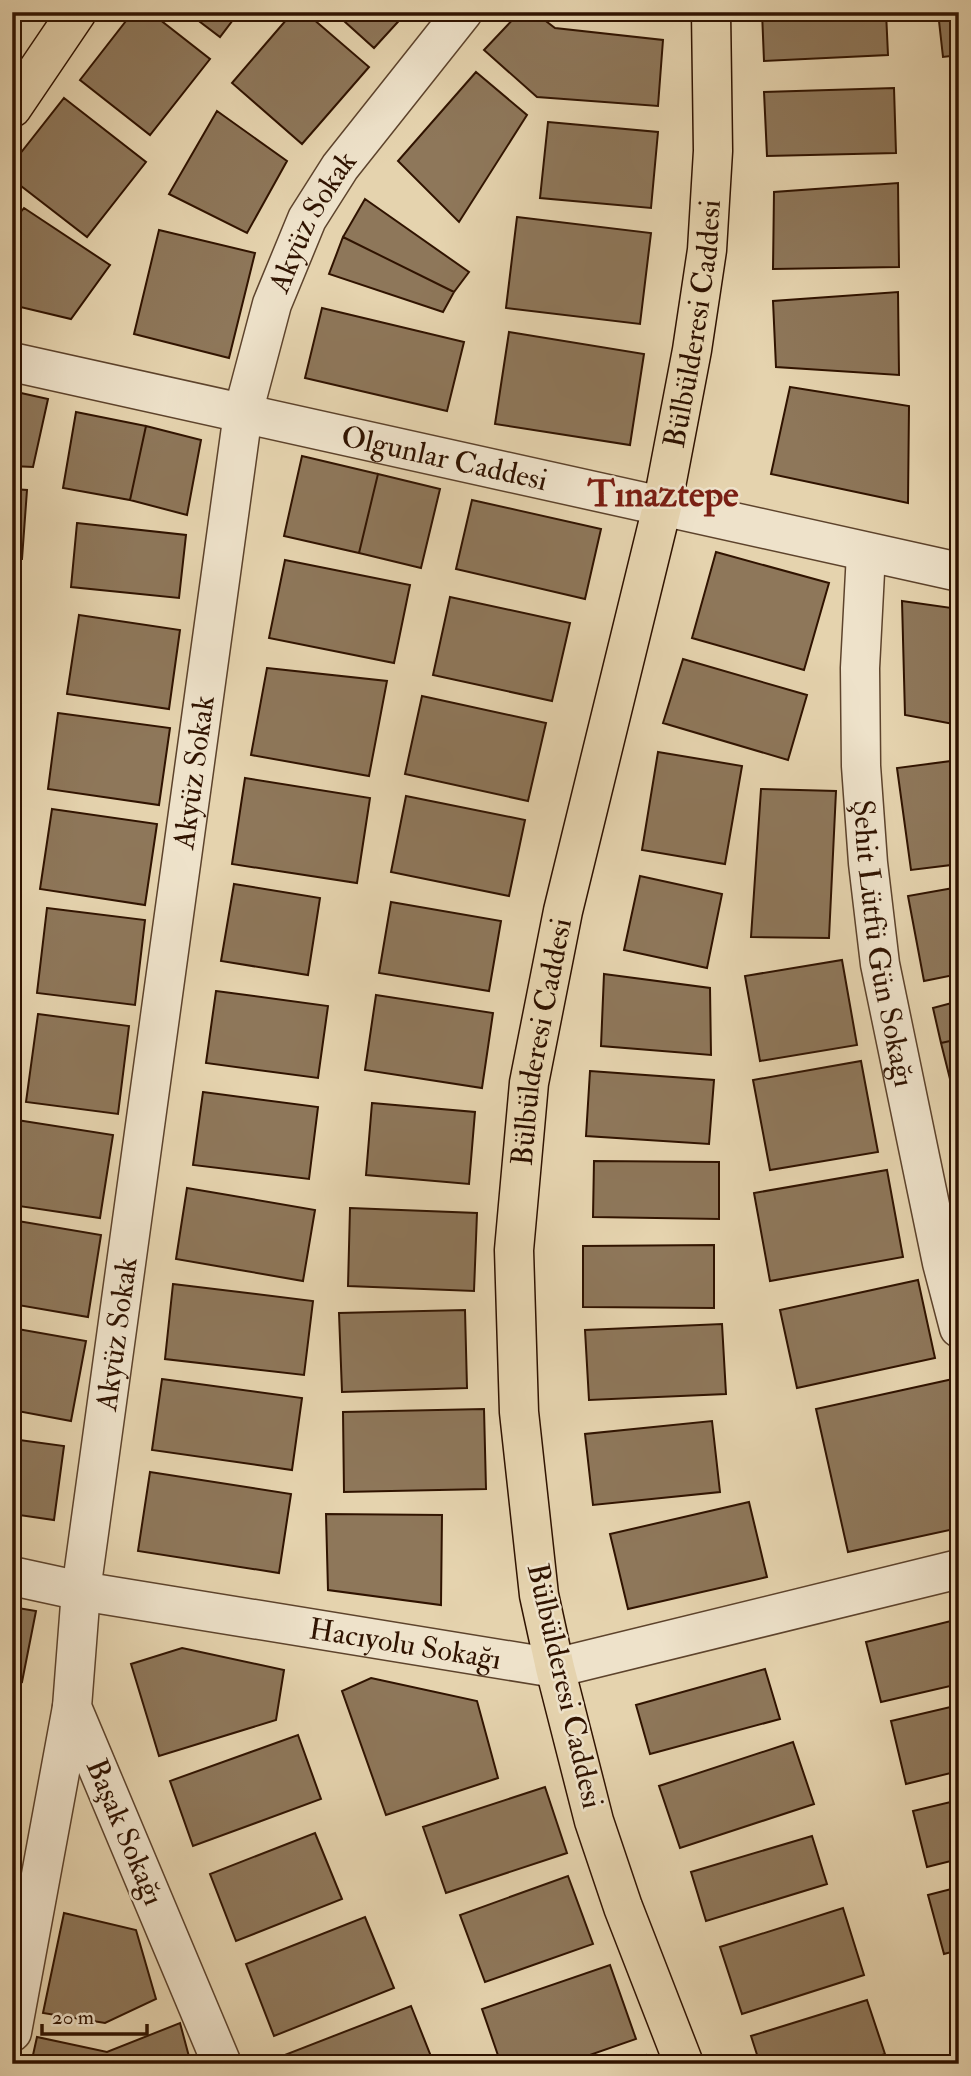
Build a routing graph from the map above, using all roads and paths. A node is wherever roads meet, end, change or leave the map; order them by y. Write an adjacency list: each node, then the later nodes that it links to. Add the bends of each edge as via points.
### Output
1 (77, 12): 4 (main road)
2 (463, 12): 6 (street, Akyüz Sokak, via 340,167 307,219 272,303)
3 (711, 12): 7 (main road, Bülbülderesi Caddesi, via 713,151 707,250)
4 (12, 108)
5 (12, 362): 6 (street, Olgunlar Caddesi)
6 (243, 413): 7 (street, Olgunlar Caddesi); 13 (street, Akyüz Sokak)
7 (662, 507): 8 (street, Olgunlar Caddesi); 14 (main road, Bülbülderesi Caddesi, via 563,911 529,1083 514,1250 519,1412 539,1595)
8 (866, 553): 9 (street, Olgunlar Caddesi); 10 (street, Şehit Lütfü Gün Sokağı, via 861,766 880,964)
9 (959, 572)
10 (959, 1328)
11 (959, 1569): 14 (street, Hacıyolu Sokağı)
12 (12, 1576): 13 (street, Hacıyolu Sokağı)
13 (81, 1591): 14 (street, Hacıyolu Sokağı); 15 (street, Başak Sokağı)
14 (555, 1668): 18 (main road, Bülbülderesi Caddesi, via 594,1821)
15 (72, 1707): 16 (street); 17 (street, Başak Sokağı)
16 (12, 2032)
17 (222, 2064)
18 (684, 2064)

